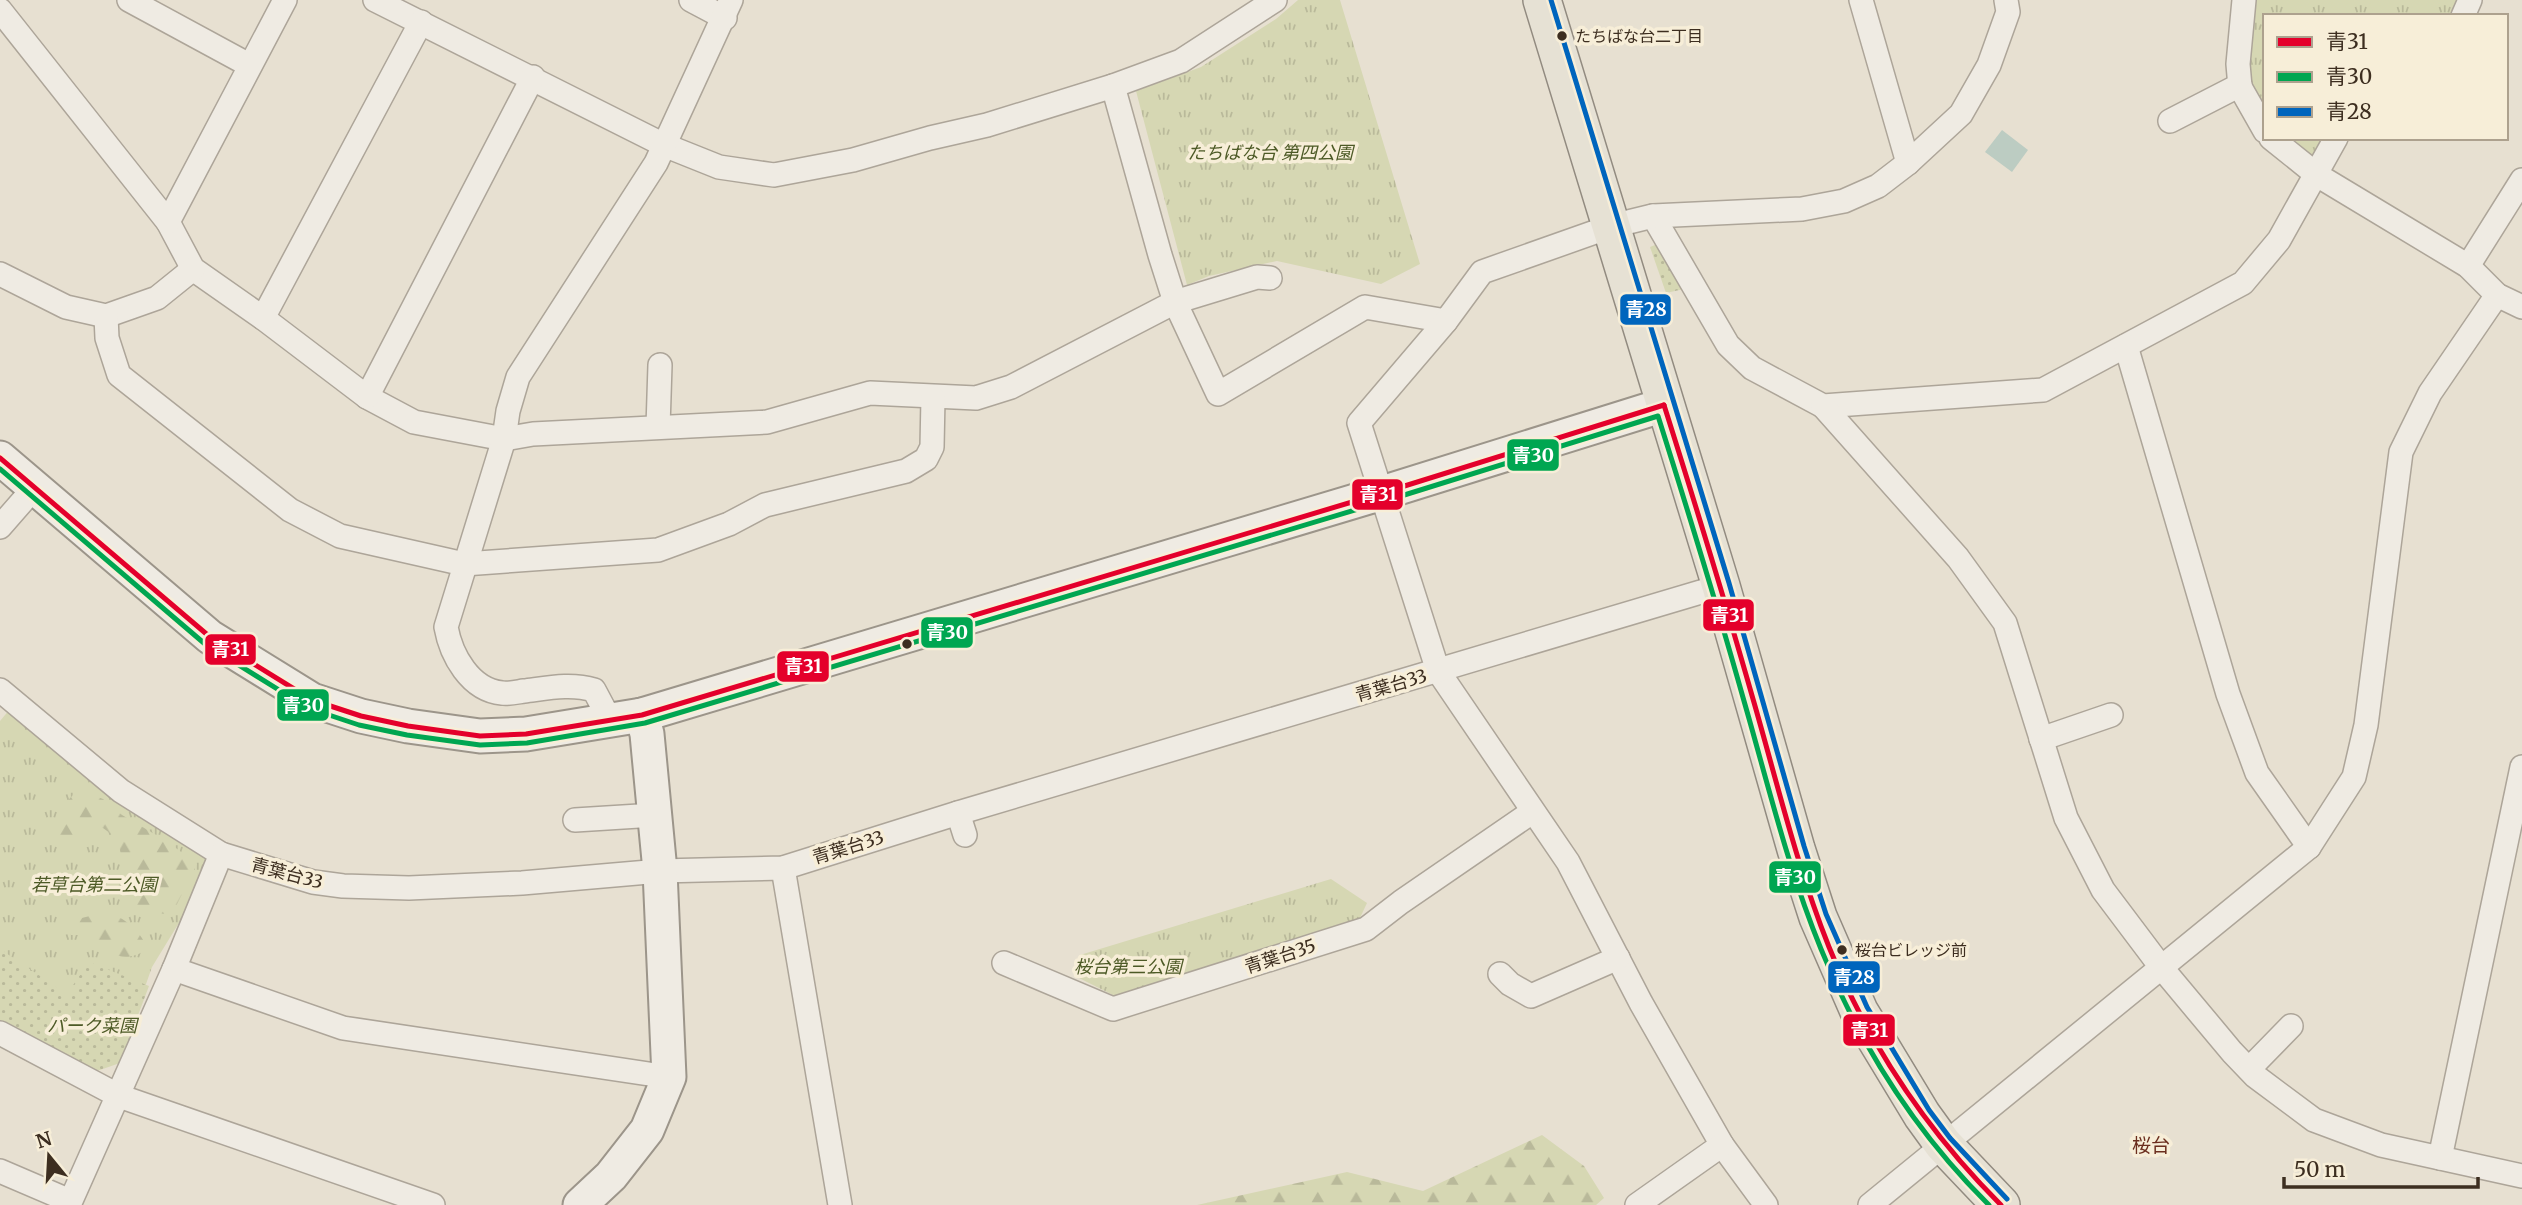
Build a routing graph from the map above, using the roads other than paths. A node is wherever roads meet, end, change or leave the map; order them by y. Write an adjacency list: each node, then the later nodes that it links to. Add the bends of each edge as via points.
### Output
1 (129, 0): 13 (street)
2 (285, 0): 13 (street)
3 (375, 0): 12 (street)
4 (691, 0): 10 (street)
5 (1275, 0): 16 (street, via 1181,61)
6 (1542, 0): 27 (main road)
7 (1861, 0): 22 (street)
8 (2006, 0): 22 (street, via 2008,12 1989,65 1961,114)
9 (2244, 0): 15 (street)
10 (728, 9): 21 (street)
11 (0, 10): 26 (street)
12 (421, 22): 14 (street); 36 (street)
13 (249, 65): 26 (street)
14 (533, 78): 21 (street); 40 (street)
15 (2240, 85): 17 (street); 18 (street)
16 (1113, 86): 21 (street, via 987,125 774,175 719,167); 33 (street)
17 (2170, 121)
18 (2263, 127)
19 (2274, 140): 23 (street)
20 (2335, 140): 23 (street)
21 (664, 145): 45 (street, via 518,377)
22 (1908, 163): 25 (street, via 1878,186 1844,201 1802,209)
23 (2317, 175): 28 (street); 38 (street, via 2280,240 2243,283)
24 (2522, 180): 28 (street)
25 (1653, 216): 27 (street); 43 (street, via 1728,345 1752,368)
26 (168, 222): 29 (street)
27 (1612, 226): 37 (street, via 1482,272); 42 (main road)
28 (2468, 266): 32 (street)
29 (193, 269): 35 (street, via 157,298); 36 (street)
30 (0, 274): 35 (street, via 66,307)
31 (1270, 278): 33 (street, via 1256,277)
32 (2497, 295): 34 (street); 63 (street, via 2430,393 2401,452 2366,725 2354,777)
33 (1175, 302): 37 (street, via 1218,394 1365,307); 41 (street, via 1011,387 976,398)
34 (2522, 307)
35 (106, 316): 50 (street, via 107,338 119,375 290,510 340,536)
36 (263, 318): 40 (street)
37 (1446, 321): 48 (street, via 1359,423)
38 (2126, 346): 43 (street, via 2043,390); 63 (street, via 2228,694 2257,773)
39 (660, 365): 44 (street)
40 (367, 397): 45 (street, via 414,422)
41 (933, 398): 44 (street, via 870,393 767,422); 50 (street, via 932,447 926,459 906,471 765,505 729,524 658,550)
42 (1664, 405): 48 (street); 51 (main road)
43 (1823, 406): 56 (street, via 1958,558 2005,624)
44 (658, 428): 45 (street)
45 (504, 439): 50 (street)
46 (0, 458): 47 (street)
47 (34, 488): 49 (street); 55 (street, via 210,637 312,700 361,716 481,736 526,734)
48 (1382, 493): 52 (street); 55 (street)
49 (0, 527)
50 (464, 564): 55 (street, via 446,627 450,646 466,672 483,687 502,693 573,685 594,690)
51 (1721, 586): 52 (street, 青葉台33); 77 (main road, via 1818,917 1860,1011)
52 (1438, 671): 58 (street); 59 (street, 青葉台33)
53 (0, 690): 64 (street, 青葉台33, via 121,791)
54 (2111, 715): 56 (street)
55 (626, 718): 60 (street, via 647,734)
56 (2041, 739): 69 (street, via 2066,818 2103,890)
57 (2522, 767): 79 (street)
58 (1532, 812): 67 (street, via 1568,862); 68 (street, 青葉台35, via 1366,929 1113,1009)
59 (958, 813): 62 (street); 65 (street, 青葉台33)
60 (655, 815): 61 (street); 66 (street)
61 (575, 820)
62 (965, 835)
63 (2309, 847): 69 (street)
64 (221, 854): 66 (street, 青葉台33, via 313,882 356,887 522,883); 70 (street)
65 (783, 868): 66 (street, 青葉台33); 85 (street)
66 (660, 871): 75 (street)
67 (1618, 958): 71 (street, via 1531,996); 78 (street)
68 (1004, 963)
69 (2161, 967): 74 (street); 77 (street)
70 (174, 969): 75 (street, via 343,1028); 76 (street)
71 (1500, 974)
72 (2291, 1026): 74 (street)
73 (0, 1033): 76 (street)
74 (2249, 1069): 79 (street, via 2314,1120 2381,1145)
75 (669, 1077): 84 (street, via 647,1130 611,1176)
76 (118, 1096): 82 (street); 83 (street)
77 (1943, 1144): 88 (street); 89 (main road)
78 (1722, 1145): 86 (street); 87 (street)
79 (2440, 1158): 81 (street)
80 (0, 1171): 82 (street)
81 (2522, 1176)
82 (69, 1203)
83 (433, 1205)
84 (580, 1205)
85 (840, 1205)
86 (1637, 1205)
87 (1766, 1205)
88 (1870, 1205)
89 (2001, 1205)

